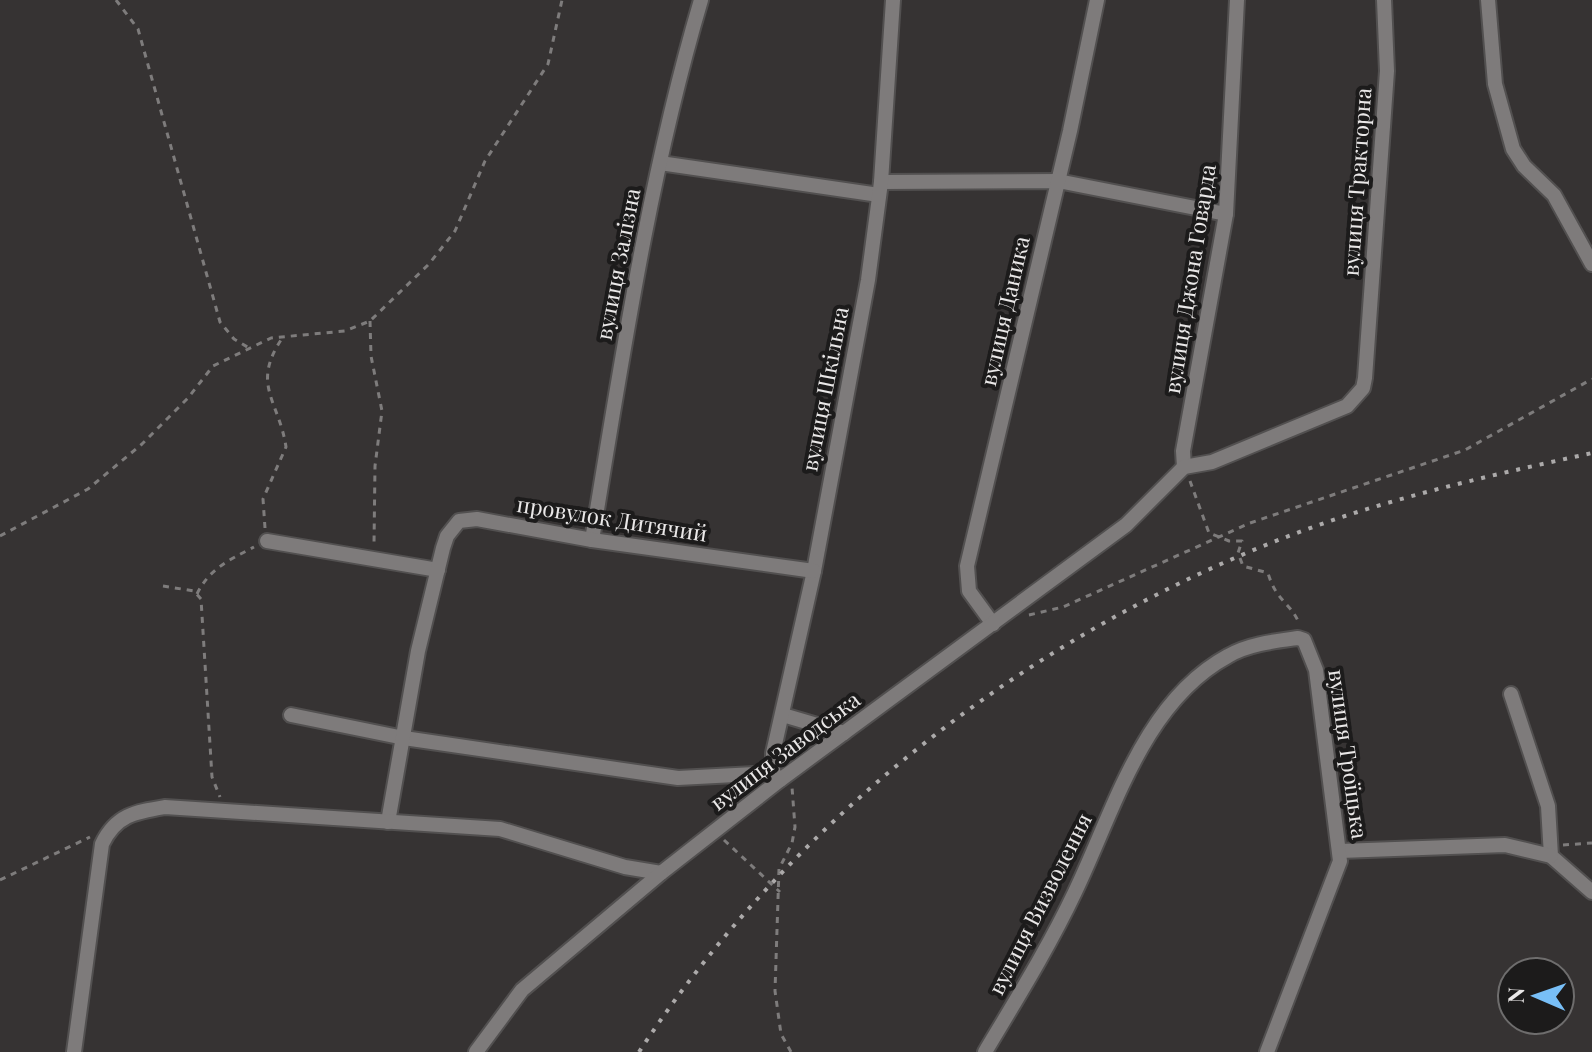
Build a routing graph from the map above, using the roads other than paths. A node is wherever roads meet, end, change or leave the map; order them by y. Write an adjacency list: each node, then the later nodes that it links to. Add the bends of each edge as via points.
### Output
1 (701, 0): 7 (street, вулиця Залізна)
2 (893, 0): 9 (street, вулиця Шкільна)
3 (1097, 0): 8 (street, вулиця Даника)
4 (1237, 0): 10 (street, вулиця Джона Говарда)
5 (1384, 0): 12 (street, вулиця Тракторна, via 1387,71 1363,388 1347,406 1212,462)
6 (1488, 0): 11 (street, via 1495,84 1513,149 1554,195)
7 (660, 163): 9 (street); 13 (street, вулиця Залізна)
8 (1058, 181): 9 (street); 10 (street); 17 (street, вулиця Даника, via 967,566 969,591)
9 (880, 188): 16 (street, вулиця Шкільна)
10 (1226, 214): 12 (street, вулиця Джона Говарда)
11 (1592, 264)
12 (1184, 467): 17 (street, вулиця Заводська, via 1126,525)
13 (592, 540): 15 (street, провулок Дитячий, via 469,519 452,527); 16 (street, провулок Дитячий)
14 (267, 541): 15 (street)
15 (438, 570): 23 (street)
16 (814, 571): 21 (street, вулиця Шкільна)
17 (993, 624): 22 (street, вулиця Заводська)
18 (1303, 640): 27 (street, вулиця Троїцька, via 1316,670); 32 (street, вулиця Визволення, via 1231,654 1172,701 1129,773 1074,894)
19 (1511, 694): 26 (street, via 1548,806)
20 (291, 715): 23 (street)
21 (783, 715): 22 (street); 24 (street, вулиця Шкільна, via 773,753)
22 (844, 733): 24 (street, вулиця Заводська)
23 (404, 738): 24 (street, via 678,778); 25 (street)
24 (781, 775): 28 (street, вулиця Заводська)
25 (388, 822): 28 (street, via 500,829); 30 (street, via 165,807 122,817 110,828 97,869)
26 (1551, 850): 27 (street, via 1505,845); 29 (street)
27 (1340, 851): 33 (street, вулиця Троїцька, via 1335,881)
28 (661, 873): 31 (street, вулиця Заводська, via 522,990)
29 (1592, 892)
30 (74, 1052)
31 (476, 1052)
32 (985, 1052)
33 (1267, 1052)

